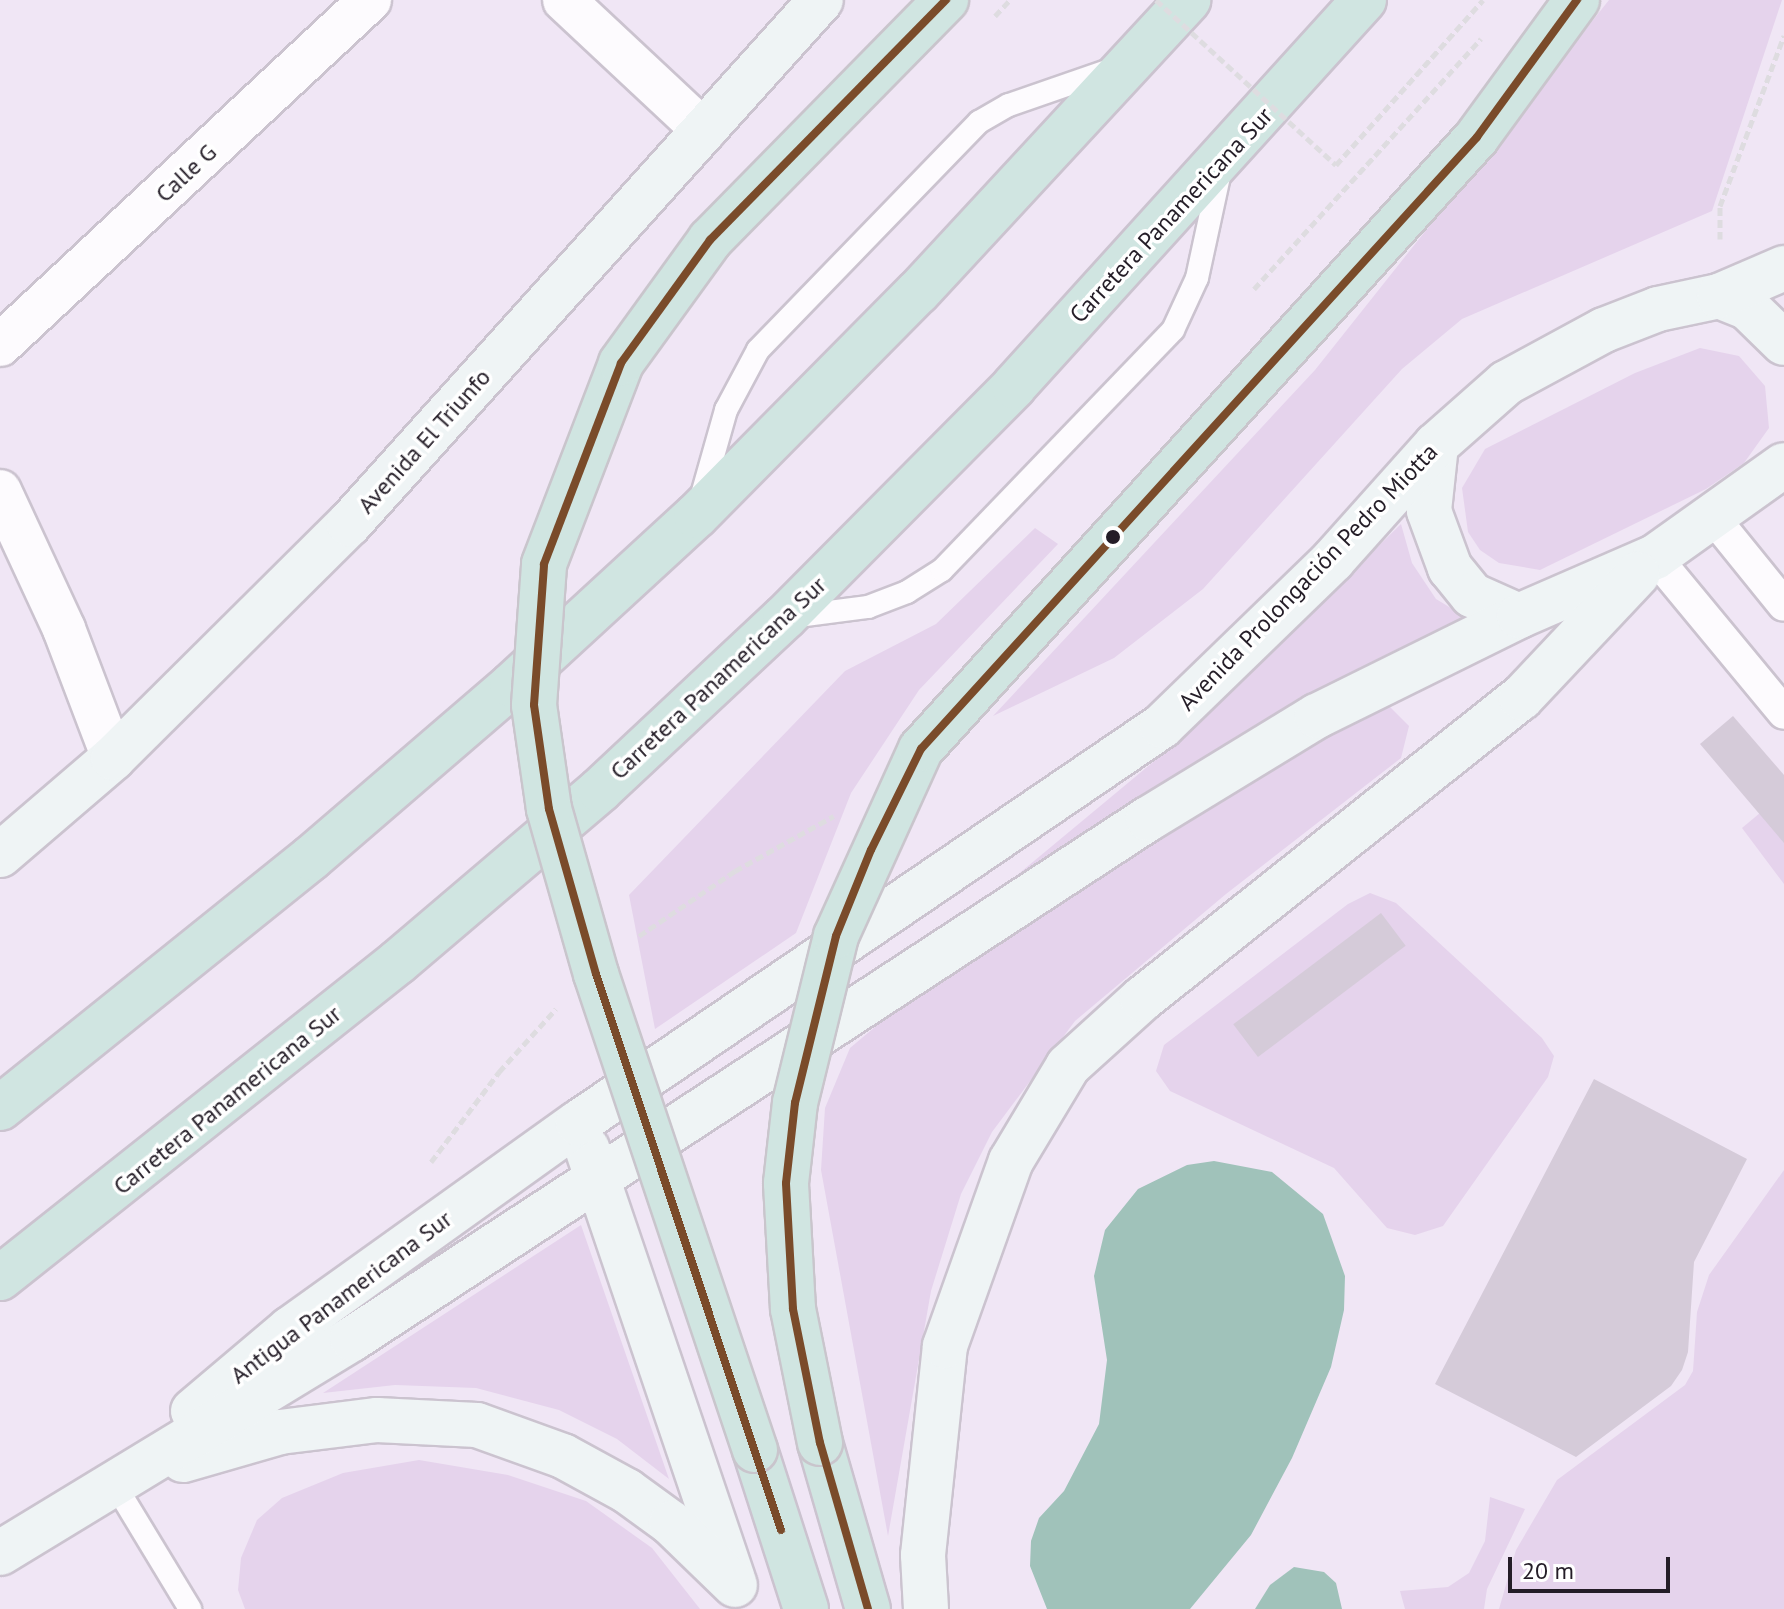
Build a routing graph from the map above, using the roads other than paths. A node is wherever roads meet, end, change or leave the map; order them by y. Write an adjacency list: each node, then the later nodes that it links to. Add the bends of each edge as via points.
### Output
1 (370, 0): 14 (street, Calle G)
2 (564, 0): 9 (street)
3 (821, 0): 9 (main road, Avenida El Triunfo)
4 (946, 0): 35 (highway, bridge, via 710,240 621,363 544,564 534,705 549,809 601,989)
5 (1188, 0): 8 (highway)
6 (1364, 0): 10 (highway, Carretera Panamericana Sur)
7 (1577, 0): 36 (highway, bridge, via 1477,137 921,749 836,936 795,1103 786,1183 793,1309 820,1443)
8 (1133, 62): 18 (highway, via 918,292); 18 (lane, via 1009,105 970,129 744,369 719,431)
9 (704, 131): 25 (main road, Avenida El Triunfo, via 349,524)
10 (1222, 161): 23 (highway, Carretera Panamericana Sur, via 1014,386); 23 (lane, via 1197,278 1173,330 942,570 907,592 868,607)
11 (1784, 268): 12 (main road, Avenida Prolongación Pedro Miotta)
12 (1719, 296): 13 (main road, via 1748,308); 15 (main road, Avenida Prolongación Pedro Miotta, via 1658,309 1550,356 1506,383)
13 (1784, 343)
14 (0, 345)
15 (1436, 445): 22 (main road, via 1429,511 1450,568 1472,595); 28 (main road, Avenida Prolongación Pedro Miotta, via 1333,560 1199,694 1142,742)
16 (1784, 465): 19 (main road)
17 (0, 491): 25 (street, via 64,629)
18 (696, 516): 27 (highway, via 512,685 311,858)
19 (1712, 516): 20 (main road); 21 (street)
20 (1655, 557): 22 (main road); 24 (street); 37 (main road, via 1521,698 1142,999 1068,1066 1011,1161 945,1346 923,1555)
21 (1784, 605)
22 (1519, 616): 29 (main road, via 1317,716)
23 (785, 617): 30 (highway, Carretera Panamericana Sur, via 600,790 398,962)
24 (1784, 713)
25 (113, 758): 26 (main road, Avenida El Triunfo)
26 (0, 855)
27 (0, 1108)
28 (578, 1123): 29 (main road); 31 (main road, Antigua Panamericana Sur, via 290,1329)
29 (597, 1175): 31 (main road, Antigua Panamericana Sur, via 352,1339); 33 (main road)
30 (0, 1278)
31 (112, 1480): 32 (main road, Antigua Panamericana Sur); 33 (main road, via 280,1432 377,1420 477,1425 563,1456 627,1491 671,1523); 34 (lane)
32 (0, 1553)
33 (739, 1597)
34 (190, 1609)
35 (806, 1609)
36 (868, 1609)
37 (926, 1609)

